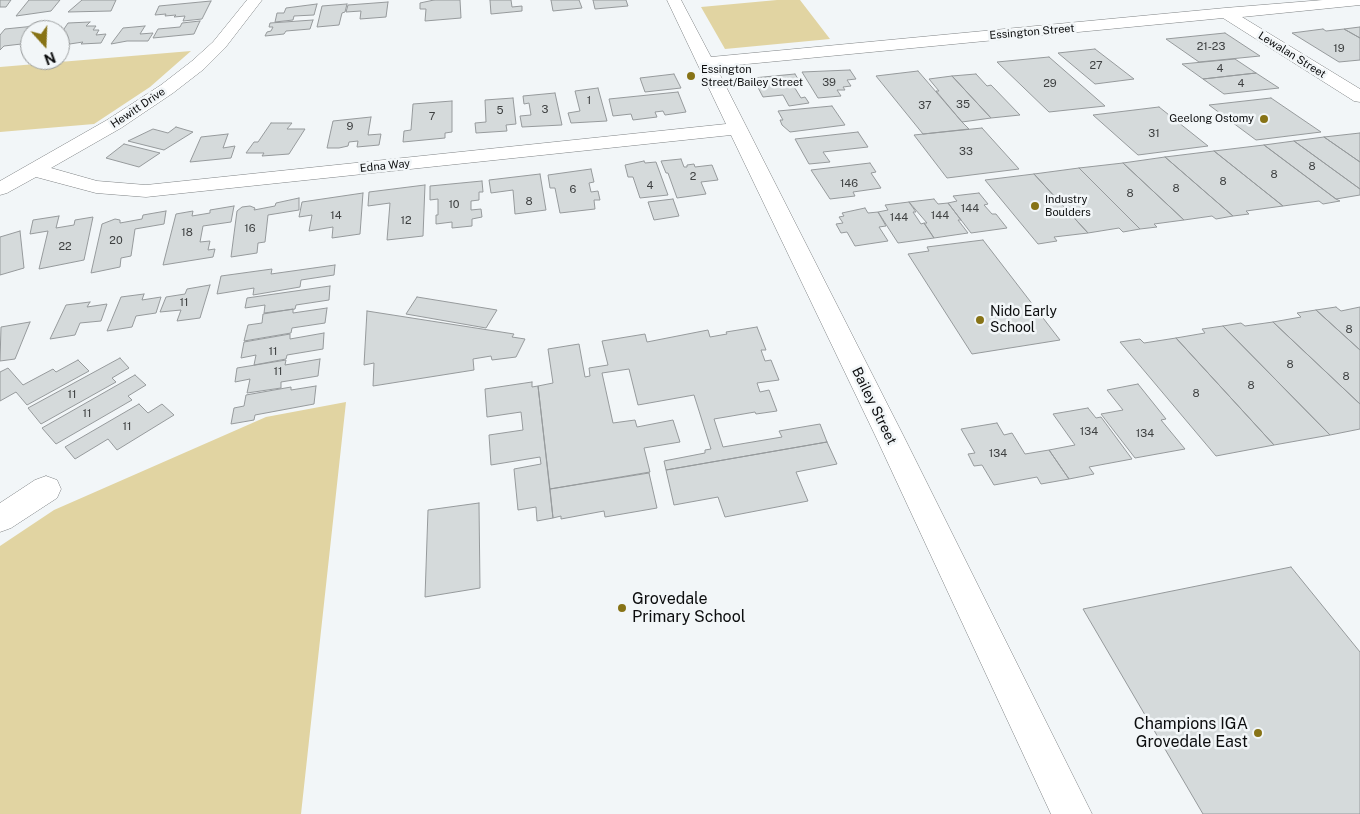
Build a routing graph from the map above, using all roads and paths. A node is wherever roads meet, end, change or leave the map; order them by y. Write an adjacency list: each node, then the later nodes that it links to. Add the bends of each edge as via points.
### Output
1 (256, 0): 8 (street, Hewitt Drive, via 241,21 198,65 146,104)
2 (674, 0): 5 (street, Bailey Street)
3 (1360, 1): 4 (street, Essington Street)
4 (1225, 13): 5 (street, Essington Street); 6 (street, Lewalan Street)
5 (705, 63): 7 (street, Bailey Street)
6 (1360, 97)
7 (737, 129): 8 (street, Edna Way, via 146,191 96,188); 12 (street, Bailey Street)
8 (34, 170): 9 (street, Hewitt Drive)
9 (0, 189)
10 (46, 489): 11 (street)
11 (0, 519)
12 (1072, 814)

